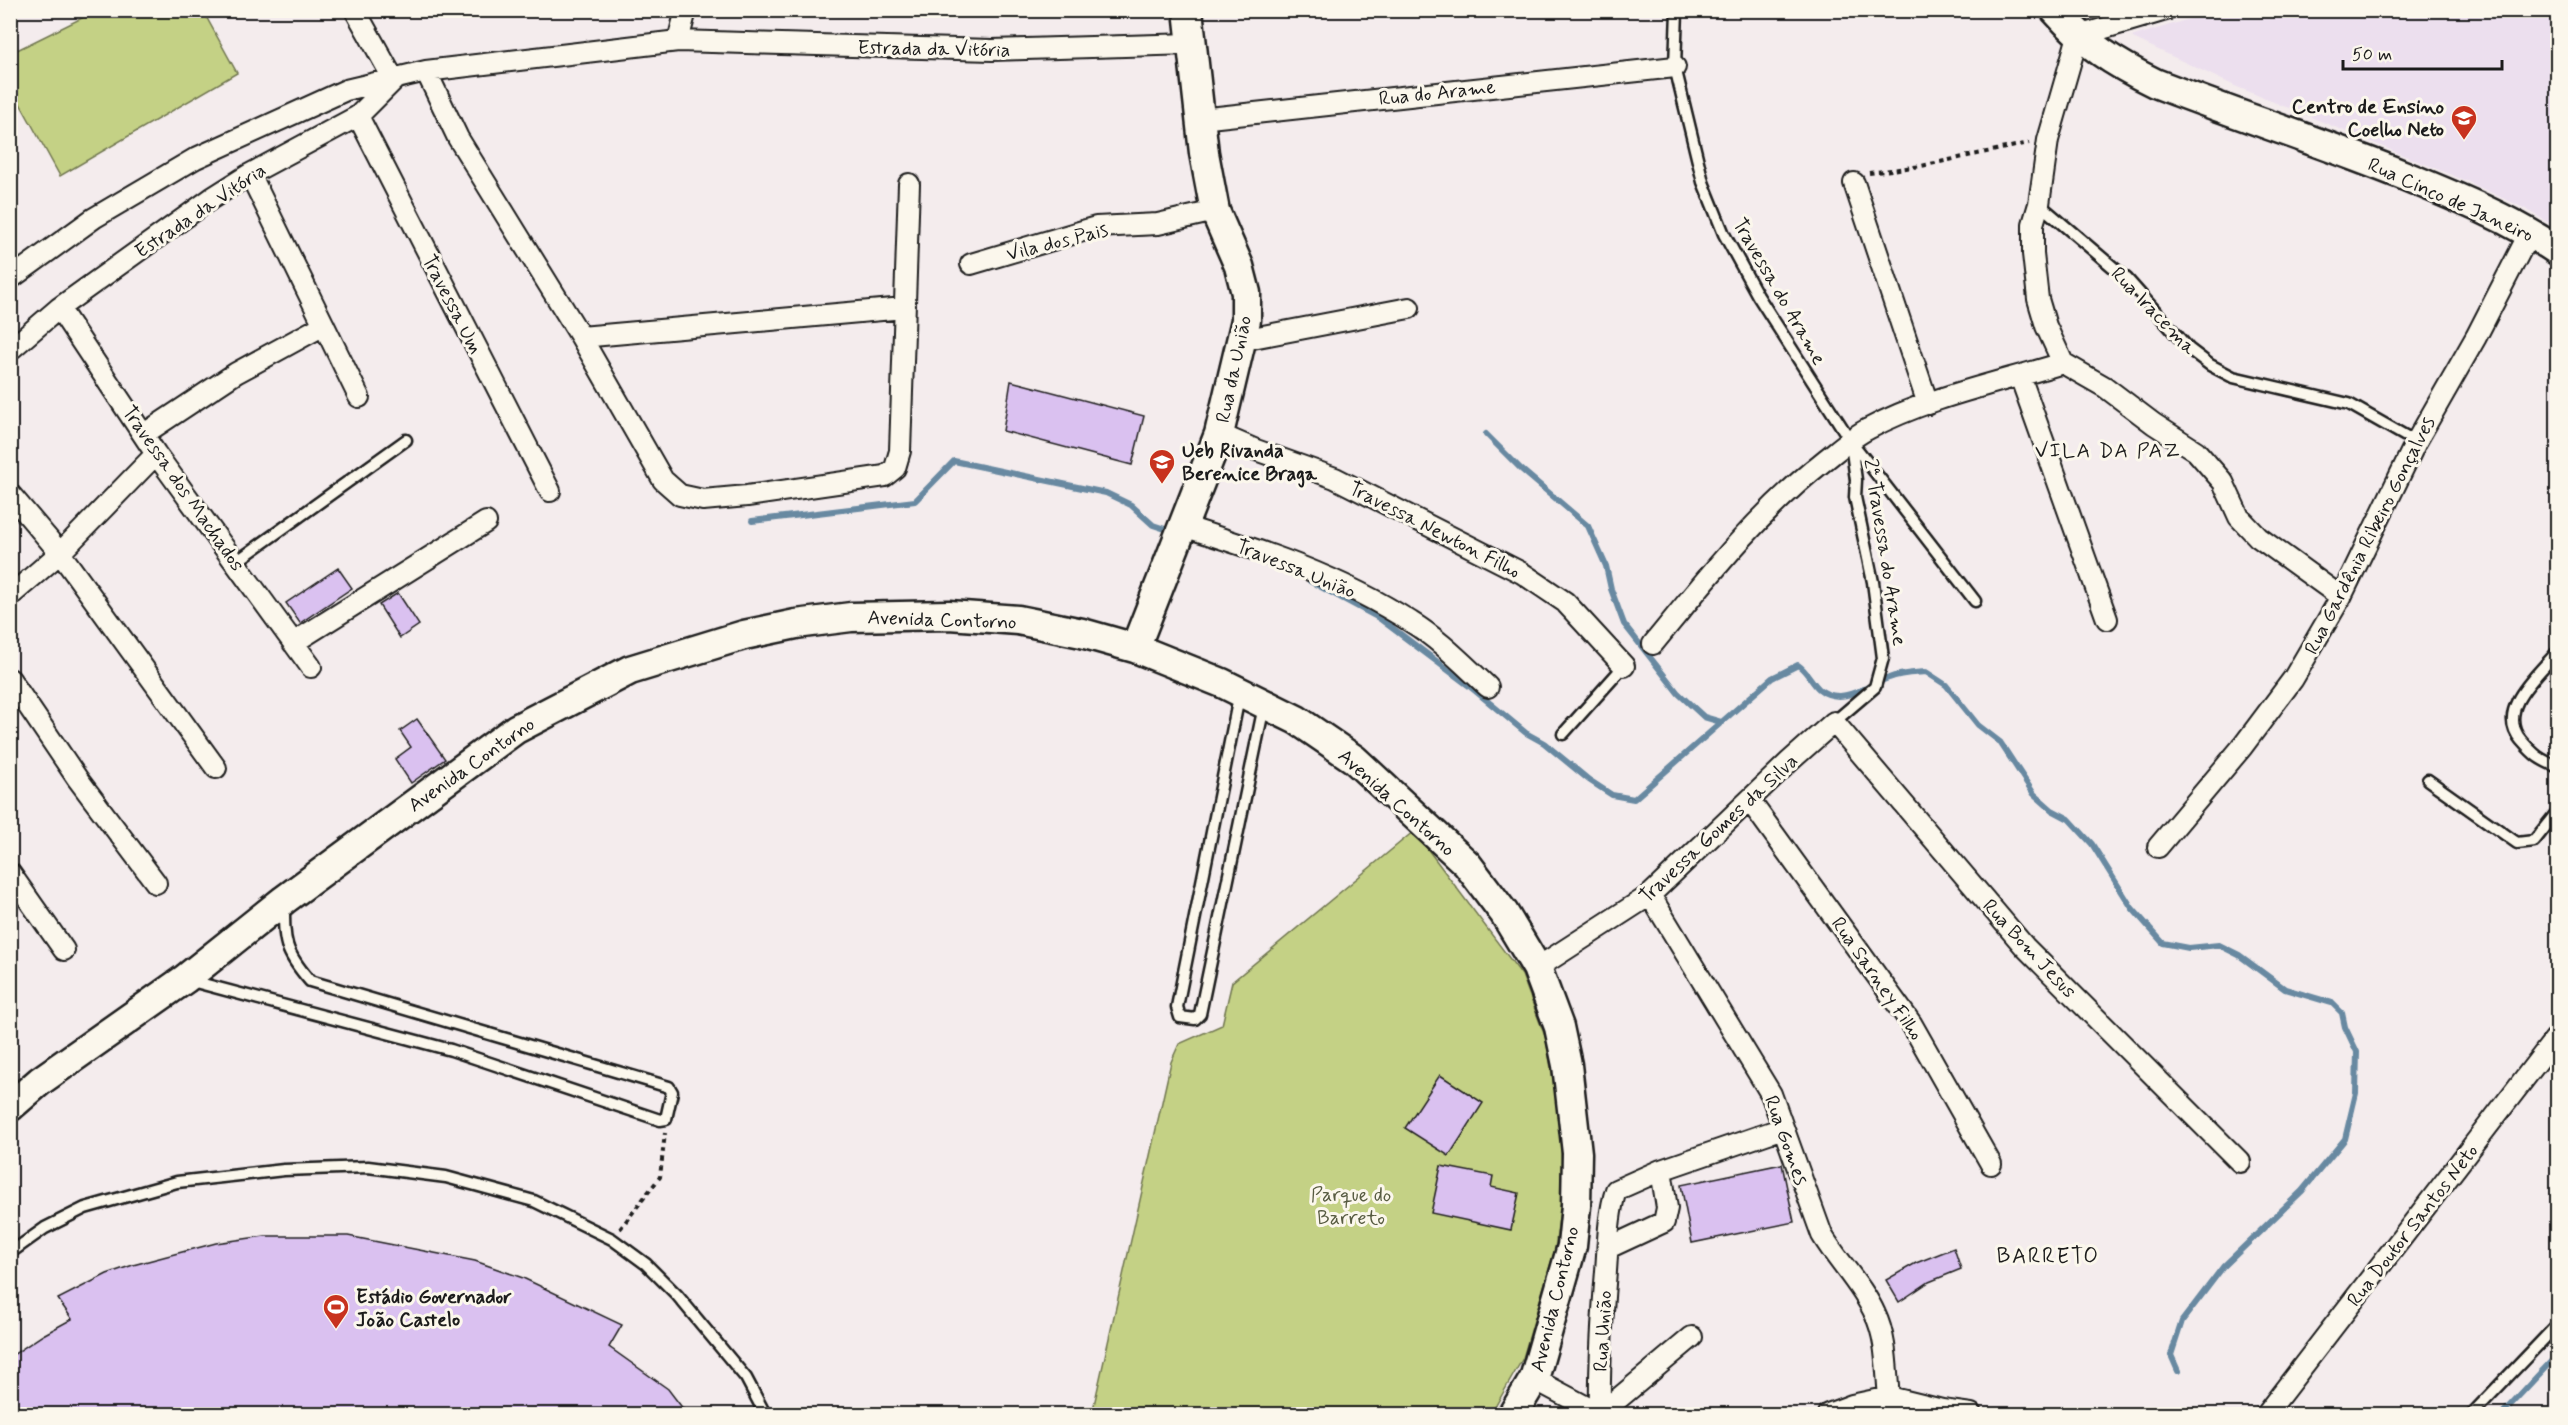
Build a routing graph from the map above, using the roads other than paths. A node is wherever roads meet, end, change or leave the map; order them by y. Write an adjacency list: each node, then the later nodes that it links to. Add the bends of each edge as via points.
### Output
1 (355, 10): 12 (street)
2 (686, 10): 8 (street)
3 (1188, 10): 9 (street, Rua da União)
4 (1677, 10): 10 (lane, Travessa do Arame)
5 (2055, 10): 7 (street, Rua Cinco de Janeiro)
6 (2166, 10): 7 (street)
7 (2078, 36): 18 (street, via 2048,140); 20 (street, Rua Cinco de Janeiro, via 2155,83 2371,162)
8 (678, 41): 9 (street, Estrada da Vitória, via 992,50); 11 (street, Estrada da Vitória)
9 (1191, 44): 14 (street, Rua da União)
10 (1675, 67): 14 (street, Rua do Arame); 38 (lane, Travessa do Arame, via 1703,182 1724,234 1758,296)
11 (426, 71): 12 (street, Estrada da Vitória); 28 (street, via 458,138)
12 (394, 80): 13 (street, Estrada da Vitória); 23 (street, Estrada da Vitória, via 346,90 196,158 94,219)
13 (358, 116): 15 (street, Estrada da Vitória); 41 (street, Travessa Um)
14 (1200, 119): 19 (street, Rua da União)
15 (250, 174): 24 (street, Estrada da Vitória); 27 (street)
16 (1854, 183): 34 (street)
17 (909, 184): 25 (street)
18 (2039, 204): 31 (street, via 2033,234 2038,298); 39 (lane, Rua Iracema, via 2127,279 2188,349 2210,365 2233,377 2349,404)
19 (1215, 211): 22 (street, Vila dos Pais, via 1158,224 1096,227); 29 (street, Rua da União, via 1239,266 1246,293)
20 (2530, 232): 21 (street, Rua Cinco de Janeiro); 39 (street, Rua Gardênia Ribeiro Gonçalves)
21 (2558, 251)
22 (971, 264)
23 (10, 279)
24 (59, 308): 30 (street, Estrada da Vitória); 35 (street, Travessa dos Machados)
25 (904, 308): 28 (street); 28 (street, via 900,451 895,468 885,476 747,496 697,499 671,489)
26 (1409, 308): 29 (street)
27 (324, 325): 33 (street); 35 (street, via 196,397)
28 (581, 337)
29 (1242, 340): 36 (street, Rua da União)
30 (10, 350)
31 (2063, 363): 32 (street); 48 (street, via 2105,387 2196,451 2223,482 2239,517 2258,537)
32 (2020, 376): 34 (street); 50 (street)
33 (358, 397)
34 (1928, 404): 38 (street, via 1881,422)
35 (144, 434): 40 (street, Travessa dos Machados)
36 (1219, 434): 44 (street, Rua da União); 55 (street, Travessa Newton Filho, via 1335,478 1522,573 1565,602)
37 (406, 440): 46 (lane)
38 (1850, 440): 49 (lane, Travessa do Arame); 52 (street, via 1788,489 1743,535); 60 (lane, 2ª Travessa do Arame, via 1857,513 1873,582 1884,658 1875,687)
39 (2416, 442): 48 (street, Rua Gardênia Ribeiro Gonçalves)
40 (156, 454): 45 (street); 46 (street, Travessa dos Machados)
41 (550, 491)
42 (10, 494): 45 (street)
43 (486, 522): 51 (street)
44 (1180, 534): 53 (street, Rua da União); 58 (street, Travessa União, via 1269,554 1339,582 1413,622)
45 (60, 553): 47 (street); 63 (street)
46 (236, 562): 51 (street, Travessa dos Machados)
47 (10, 596)
48 (2341, 597): 67 (street, Rua Gardênia Ribeiro Gonçalves, via 2294,679)
49 (1975, 601)
50 (2107, 619)
51 (293, 643): 56 (street, Travessa dos Machados)
52 (1653, 644)
53 (1135, 648): 59 (street, Avenida Contorno); 71 (street, Avenida Contorno, via 1018,620 949,615 851,616 744,635 630,670 516,729)
54 (2558, 651): 62 (lane, via 2517,700 2512,713 2514,732 2536,758)
55 (1624, 666): 61 (lane)
56 (311, 667)
57 (10, 679): 69 (street, via 77,778)
58 (1488, 687)
59 (1252, 698): 59 (lane, via 1177,1007 1180,1017 1186,1019 1195,1019 1200,1014); 73 (street, Avenida Contorno, via 1297,720 1354,759 1467,864 1504,912)
60 (1834, 722): 65 (street, Travessa Gomes da Silva); 78 (street, Rua Bom Jesus, via 2025,946)
61 (1563, 734)
62 (2558, 767)
63 (216, 768)
64 (2428, 780): 66 (lane, via 2517,843 2534,841)
65 (1750, 801): 70 (street, Travessa Gomes da Silva); 79 (street, Rua Sarney Filho, via 1911,1023)
66 (2558, 811)
67 (2158, 848)
68 (10, 873): 72 (street)
69 (156, 883)
70 (1650, 895): 73 (street, Travessa Gomes da Silva); 77 (street, Rua Gomes, via 1762,1077)
71 (284, 900): 74 (street, Avenida Contorno); 74 (lane, via 284,941 294,963 310,981 669,1087 672,1092 666,1119 589,1098 451,1050)
72 (64, 950)
73 (1537, 968): 85 (street, Avenida Contorno, via 1568,1065 1578,1153 1572,1246)
74 (184, 979): 76 (street, Avenida Contorno, via 40,1081)
75 (2558, 1035): 92 (street, Rua Doutor Santos Neto)
76 (10, 1107)
77 (1783, 1128): 80 (street, Rua União); 86 (street, Rua Gomes, via 1822,1235 1875,1315 1884,1340)
78 (2240, 1162)
79 (1991, 1164)
80 (1661, 1170): 81 (street, Rua União, via 1616,1190); 81 (street, via 1667,1208 1664,1222)
81 (1608, 1248): 89 (street, Rua União, via 1599,1357)
82 (10, 1253): 87 (lane, via 45,1228 85,1208 177,1182 284,1170 368,1167 446,1177 534,1202 612,1239 646,1264 677,1294 746,1378)
83 (2558, 1323): 93 (lane)
84 (1692, 1337): 89 (street)
85 (1534, 1379): 88 (street, Avenida Contorno); 89 (street)
86 (1889, 1397): 90 (street, via 1852,1404); 91 (street)
87 (765, 1414)
88 (1513, 1414)
89 (1600, 1414)
90 (1828, 1414)
91 (1971, 1414)
92 (2266, 1414)
93 (2472, 1414)

